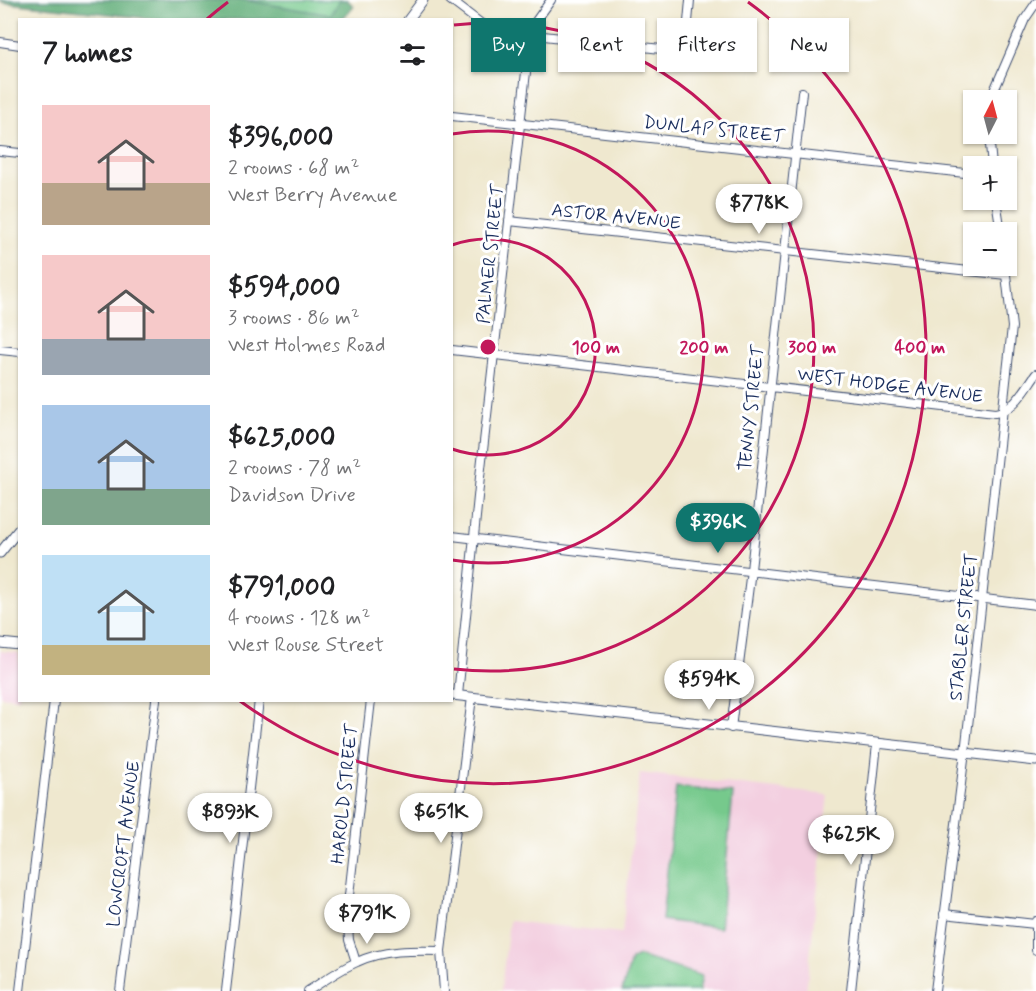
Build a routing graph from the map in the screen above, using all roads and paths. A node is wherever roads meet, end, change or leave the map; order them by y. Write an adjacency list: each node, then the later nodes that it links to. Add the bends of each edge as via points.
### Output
1 (423, 0): 6 (street)
2 (450, 0): 7 (street)
3 (551, 0): 8 (street, PALMER STREET)
4 (690, 0): 9 (street, via 686,44 679,51)
5 (1036, 3): 13 (street)
6 (410, 18)
7 (475, 18)
8 (537, 18)
9 (546, 36)
10 (0, 42): 11 (street)
11 (18, 45)
12 (526, 72): 16 (street, PALMER STREET)
13 (994, 90)
14 (802, 92): 19 (street, TENNY STREET)
15 (453, 116): 16 (street, DUNLAP STREET)
16 (520, 124): 19 (street, DUNLAP STREET); 21 (street, PALMER STREET)
17 (0, 151): 18 (street)
18 (18, 153)
19 (795, 154): 20 (street, DUNLAP STREET); 22 (street, TENNY STREET)
20 (963, 173)
21 (509, 221): 22 (street, ASTOR AVENUE); 28 (street, PALMER STREET)
22 (784, 251): 23 (street, ASTOR AVENUE); 30 (street, TENNY STREET)
23 (963, 270)
24 (1006, 276): 31 (street, STABLER STREET, via 1012,327)
25 (0, 350): 27 (street)
26 (453, 350): 28 (street, WEST HODGE AVENUE)
27 (18, 352)
28 (495, 355): 30 (street, WEST HODGE AVENUE); 34 (street, PALMER STREET)
29 (1036, 374): 31 (street, via 1013,405)
30 (770, 387): 31 (street, WEST HODGE AVENUE); 36 (street, TENNY STREET)
31 (1002, 412): 37 (street, STABLER STREET)
32 (18, 530): 35 (street)
33 (453, 536): 34 (street)
34 (475, 538): 36 (street); 41 (street, PALMER STREET)
35 (0, 553)
36 (751, 570): 37 (street); 47 (street, TENNY STREET)
37 (982, 598): 38 (street); 49 (street, STABLER STREET)
38 (1036, 605)
39 (0, 643): 40 (street)
40 (18, 645)
41 (455, 695): 42 (street)
42 (472, 697): 47 (street); 54 (street)
43 (54, 702): 56 (street)
44 (156, 702): 57 (street, LOWCROFT AVENUE)
45 (259, 702): 58 (street)
46 (371, 702): 55 (street, HAROLD STREET, via 347,913)
47 (731, 728): 48 (street)
48 (877, 744): 49 (street); 61 (street)
49 (964, 753): 50 (street); 51 (street, STABLER STREET)
50 (1036, 761)
51 (944, 914): 52 (street); 62 (street, STABLER STREET)
52 (1035, 922): 53 (street)
53 (1036, 950)
54 (441, 951): 55 (street, via 418,950); 60 (street)
55 (356, 962): 59 (street)
56 (20, 991)
57 (120, 991)
58 (226, 991)
59 (308, 991)
60 (444, 991)
61 (850, 991)
62 (935, 991)

